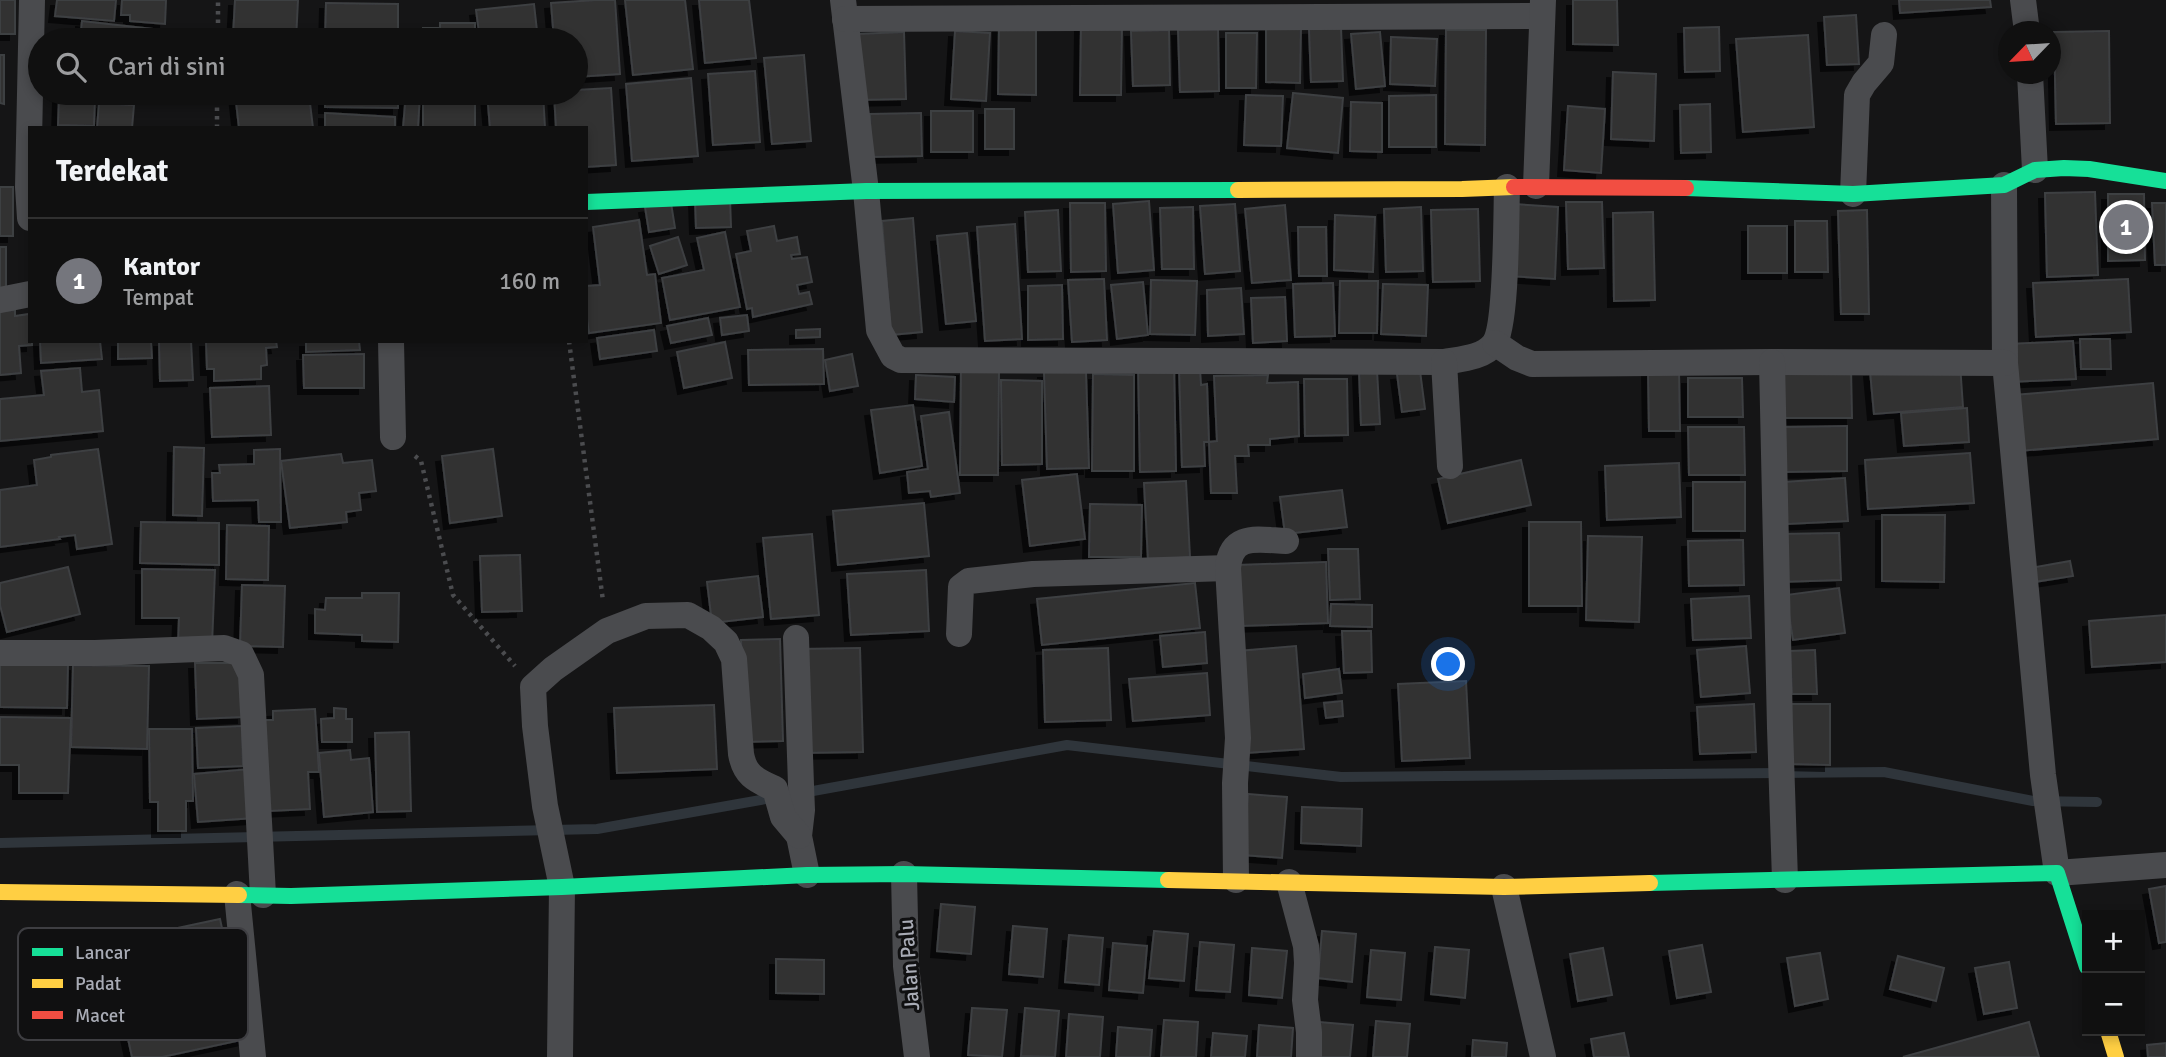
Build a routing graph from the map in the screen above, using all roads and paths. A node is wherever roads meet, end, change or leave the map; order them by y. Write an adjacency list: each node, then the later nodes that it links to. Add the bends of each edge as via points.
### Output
1 (32, 0): 7 (street)
2 (218, 0): 8 (path)
3 (2023, 0): 6 (street)
4 (1542, 8): 5 (street); 18 (street)
5 (844, 10): 20 (street)
6 (2026, 21)
7 (31, 28)
8 (218, 28)
9 (1884, 35): 21 (street, via 1881,63 1857,95)
10 (2031, 84): 15 (street)
11 (30, 105): 13 (street)
12 (217, 105): 14 (path)
13 (29, 126)
14 (217, 126)
15 (2035, 170): 16 (street, via 2089,169); 17 (street)
16 (2166, 181)
17 (2004, 185): 21 (street); 30 (street)
18 (1536, 186): 19 (street); 21 (street)
19 (1507, 187): 20 (street); 27 (street, via 1502,321)
20 (866, 191): 22 (street); 28 (street, via 879,330 893,356 901,360)
21 (1853, 194)
22 (588, 202)
23 (28, 295): 24 (street)
24 (0, 300)
25 (391, 343): 31 (street)
26 (569, 343): 35 (path)
27 (1495, 343): 28 (street, via 1480,355); 29 (street, via 1532,364)
28 (1444, 362): 32 (street)
29 (1772, 362): 30 (street); 46 (street)
30 (2005, 363): 42 (street, via 2043,775)
31 (393, 437): 39 (path, via 421,461 453,595)
32 (1450, 466)
33 (1286, 541): 34 (street, via 1241,542 1233,548)
34 (1227, 568): 36 (street, via 969,581 961,587); 45 (street, via 1238,738)
35 (607, 631): 39 (street); 40 (street, via 646,616 688,615 726,642 734,659 743,766 775,789)
36 (959, 634)
37 (796, 638): 40 (street)
38 (0, 653): 51 (street, via 223,648 241,654 251,675 261,852)
39 (533, 687): 48 (street, via 545,806)
40 (796, 812): 44 (street)
41 (2166, 865): 42 (street)
42 (2057, 873): 46 (street); 52 (street)
43 (904, 874): 44 (street); 45 (street); 56 (street, Jalan Palu, via 906,965)
44 (807, 876): 48 (street)
45 (1236, 880): 47 (street)
46 (1785, 880): 49 (street)
47 (1289, 882): 49 (street); 58 (street, via 1306,946)
48 (562, 887): 51 (street); 54 (street)
49 (1504, 887): 55 (street)
50 (0, 892): 51 (street)
51 (250, 895): 57 (street)
52 (2082, 951)
53 (2110, 1036): 59 (street)
54 (561, 1049)
55 (1541, 1049)
56 (916, 1054)
57 (253, 1057)
58 (1309, 1057)
59 (2116, 1057)

